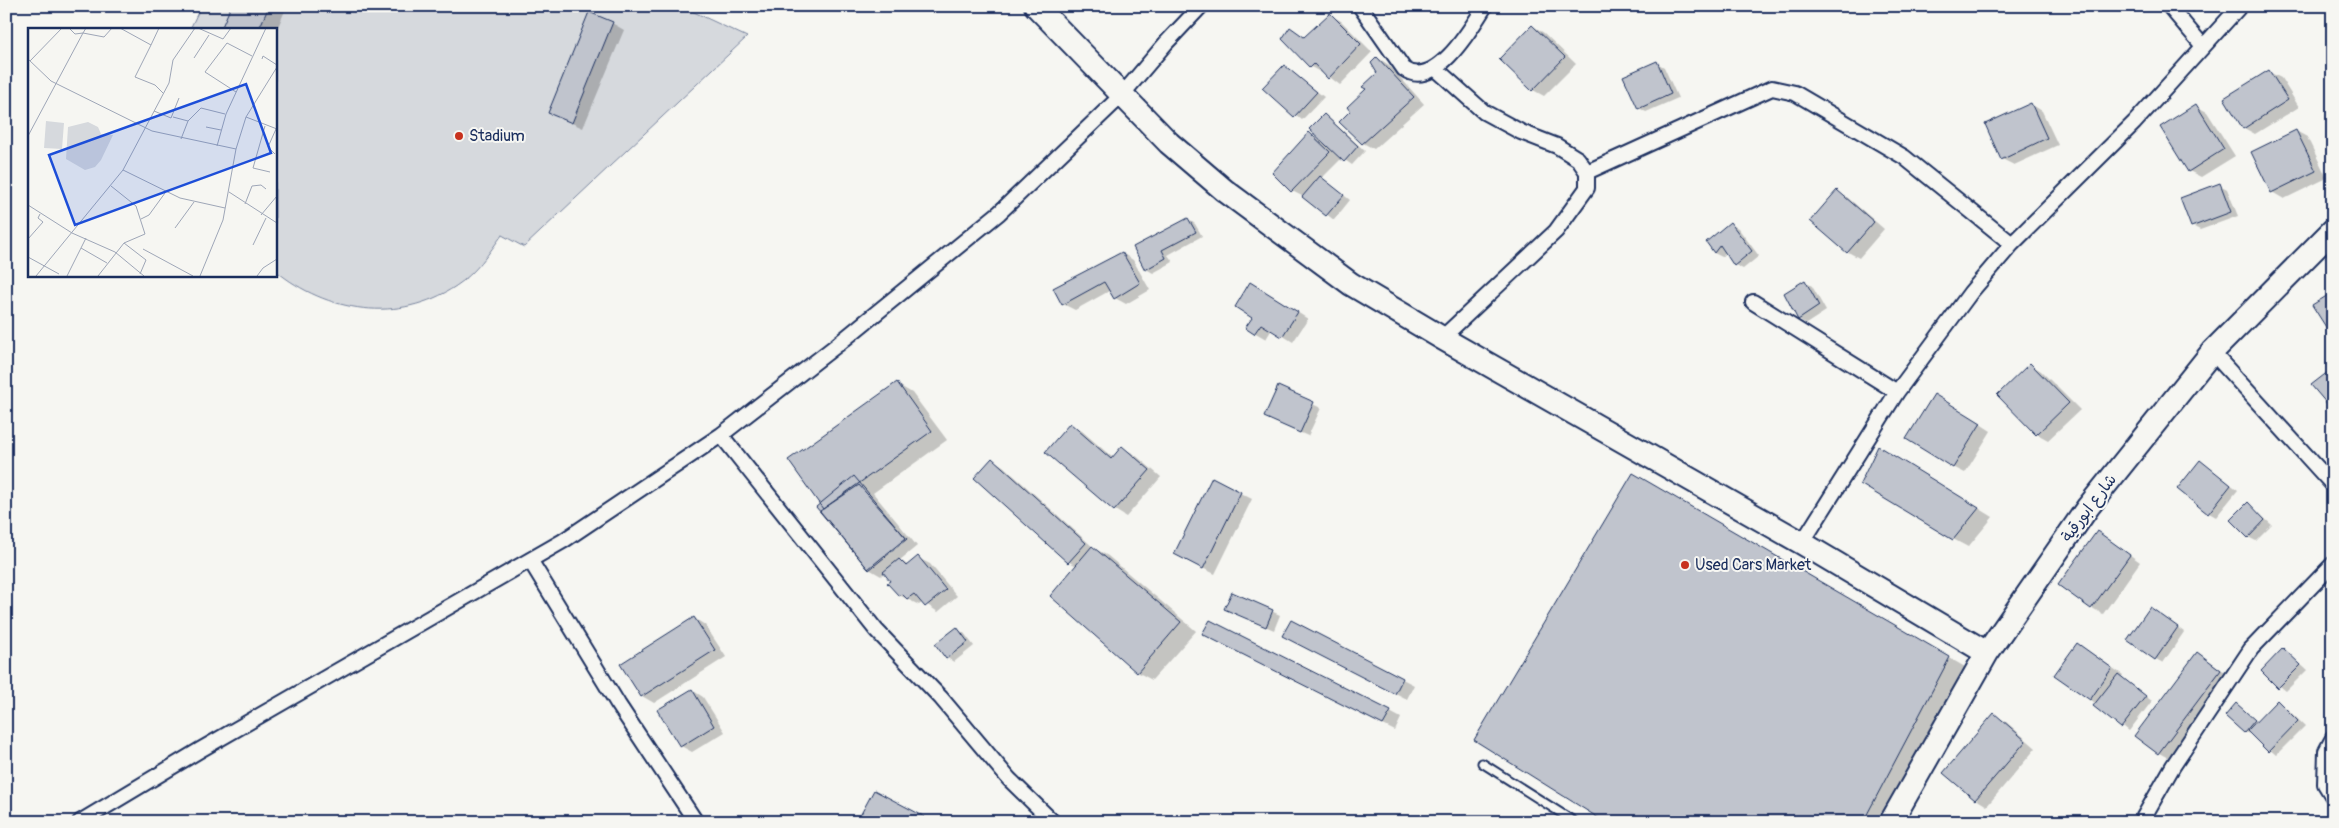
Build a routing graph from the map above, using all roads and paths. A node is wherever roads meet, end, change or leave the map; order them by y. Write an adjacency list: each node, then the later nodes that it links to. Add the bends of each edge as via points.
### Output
1 (1036, 6): 9 (main road)
2 (1201, 6): 9 (street)
3 (1360, 6): 8 (street, via 1404,69 1418,74)
4 (1485, 6): 8 (street, via 1464,40)
5 (2169, 6): 7 (street)
6 (2240, 6): 7 (street)
7 (2203, 46): 12 (street, via 2134,124)
8 (1435, 68): 10 (street, via 1484,112 1521,132 1558,146 1578,159)
9 (1121, 96): 14 (main road, via 1224,190 1351,284); 17 (street, via 1000,213)
10 (1587, 172): 12 (street, via 1772,88 1781,88 1904,157); 14 (street, via 1587,188 1556,231)
11 (2333, 230): 15 (main road, شارع ابورقية)
12 (2012, 244): 16 (street, via 1971,292)
13 (1753, 302): 16 (street)
14 (1442, 338): 19 (main road)
15 (2212, 352): 18 (street); 22 (main road, شارع ابورقية, via 2088,507)
16 (1897, 392): 19 (street)
17 (721, 435): 20 (street); 29 (street, via 876,630 941,698 1009,779)
18 (2333, 485)
19 (1802, 543): 22 (main road)
20 (530, 560): 27 (street); 28 (street, via 618,704)
21 (2333, 564): 32 (street, via 2251,649 2173,766)
22 (1987, 653): 31 (main road, شارع ابورقية)
23 (2333, 738): 24 (street)
24 (2330, 754): 26 (street, via 2324,784)
25 (1482, 763): 30 (lane)
26 (2333, 797)
27 (80, 822)
28 (696, 822)
29 (1053, 822)
30 (1576, 822)
31 (1891, 822)
32 (2141, 822)

